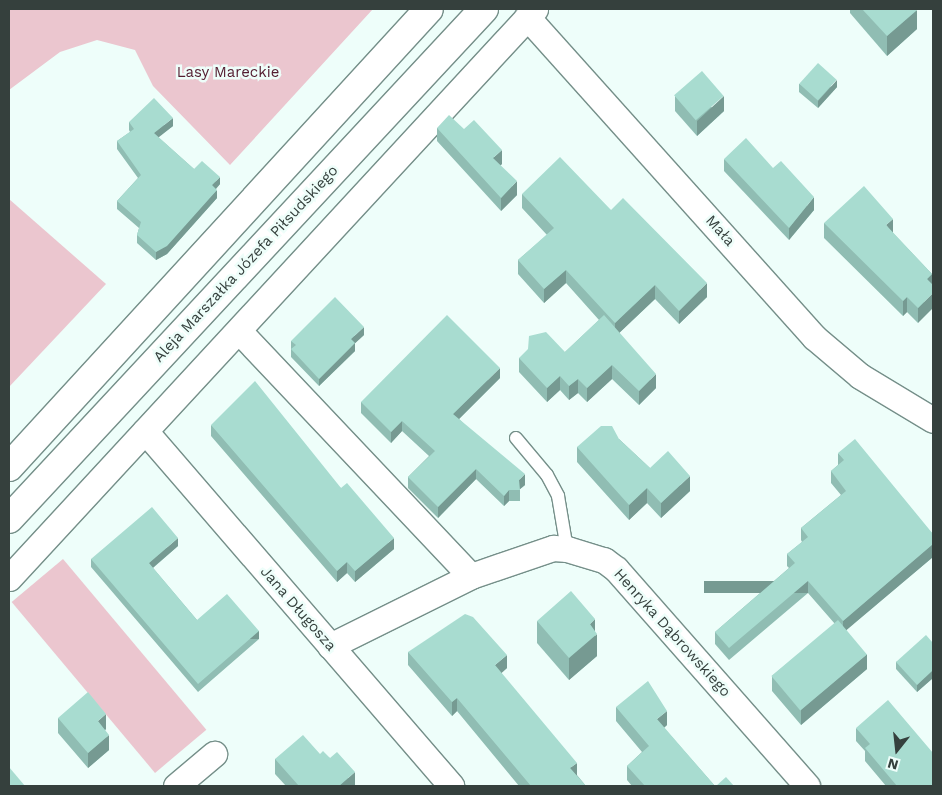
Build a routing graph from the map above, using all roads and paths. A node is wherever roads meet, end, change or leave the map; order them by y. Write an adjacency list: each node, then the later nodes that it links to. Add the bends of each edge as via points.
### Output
1 (429, 9): 8 (main road)
2 (484, 9): 9 (main road, Aleja Marszałka Józefa Piłsudskiego)
3 (531, 13): 4 (street); 5 (street, Mała, via 814,337 860,376)
4 (239, 331): 6 (street); 11 (street)
5 (933, 420)
6 (145, 431): 12 (street); 13 (street, Jana Długosza)
7 (516, 438): 10 (lane, via 547,474 558,496)
8 (9, 467)
9 (9, 519)
10 (567, 549): 11 (street, via 553,548); 17 (street, Henryka Dąbrowskiego, via 604,560 616,570)
11 (470, 576): 13 (street)
12 (9, 578)
13 (330, 646): 16 (street, Jana Długosza)
14 (214, 754): 15 (street)
15 (176, 786)
16 (451, 786)
17 (808, 786)

